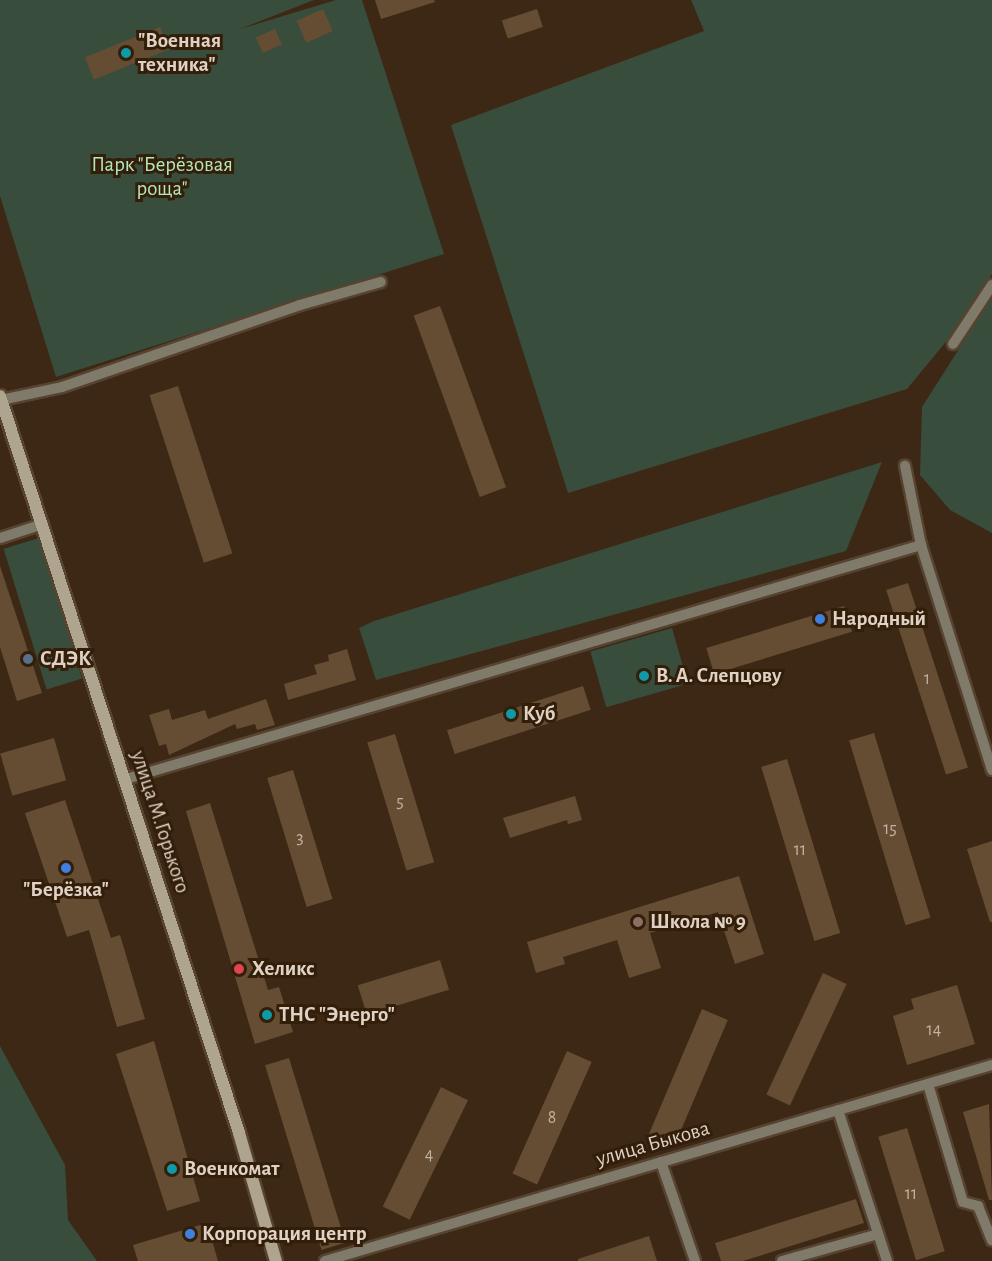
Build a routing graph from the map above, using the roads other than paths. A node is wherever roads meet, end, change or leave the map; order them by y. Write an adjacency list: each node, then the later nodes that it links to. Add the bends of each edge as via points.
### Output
1 (381, 282): 4 (street, via 300,305 83,380)
2 (992, 285): 3 (street)
3 (953, 344)
4 (1, 398): 6 (main road, улица М.Горького)
5 (905, 466): 8 (street)
6 (43, 524): 7 (street); 10 (main road, улица М.Горького)
7 (0, 538)
8 (921, 544): 9 (street); 10 (street)
9 (992, 770)
10 (126, 779): 17 (main road, улица М.Горького)
11 (992, 1065): 12 (street, улица Быкова)
12 (928, 1084): 13 (street, улица Быкова); 16 (street, via 963,1202 978,1206)
13 (838, 1110): 14 (street, улица Быкова); 15 (street)
14 (661, 1162): 18 (street, улица Быкова); 19 (street)
15 (878, 1234): 20 (street); 21 (street)
16 (992, 1240)
17 (276, 1261)
18 (326, 1261)
19 (695, 1261)
20 (782, 1261)
21 (887, 1261)

